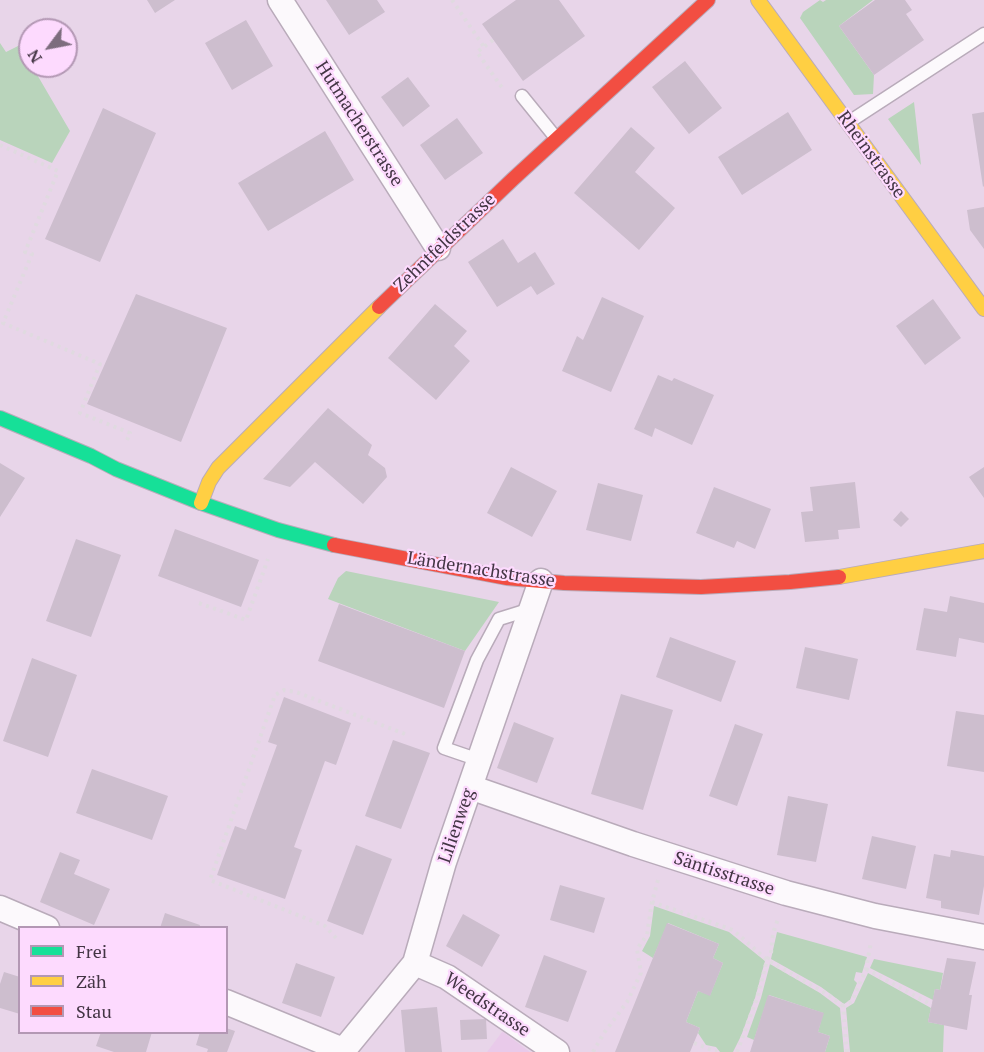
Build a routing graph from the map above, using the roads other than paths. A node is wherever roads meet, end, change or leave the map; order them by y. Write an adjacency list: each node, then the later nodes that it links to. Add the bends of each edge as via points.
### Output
1 (280, 0): 8 (street, Hutmacherstrasse)
2 (708, 0): 7 (street, Zehntfeldstrasse)
3 (758, 0): 6 (street, Rheinstrasse)
4 (984, 34): 6 (lane)
5 (522, 96): 7 (lane)
6 (848, 123): 9 (street, Rheinstrasse)
7 (556, 139): 8 (street, Zehntfeldstrasse)
8 (438, 248): 11 (street, Zehntfeldstrasse, via 218,468)
9 (984, 309)
10 (0, 418): 11 (street, Ländernachstrasse)
11 (201, 503): 13 (street, Ländernachstrasse, via 278,530 343,547)
12 (984, 551): 13 (street, Ländernachstrasse, via 790,582 688,588)
13 (541, 581): 14 (street, Lilienweg)
14 (531, 609): 15 (street, Lilienweg); 15 (lane, via 499,619 477,660 444,748)
15 (479, 760): 16 (street, Lilienweg)
16 (470, 787): 19 (street, Säntisstrasse, via 786,893 875,916); 20 (street, Lilienweg)
17 (0, 908): 18 (street)
18 (44, 926)
19 (984, 937)
20 (415, 963): 22 (street, Lilienweg); 23 (street, Weedstrasse, via 447,977)
21 (228, 1003): 22 (street)
22 (342, 1051)
23 (557, 1052)

